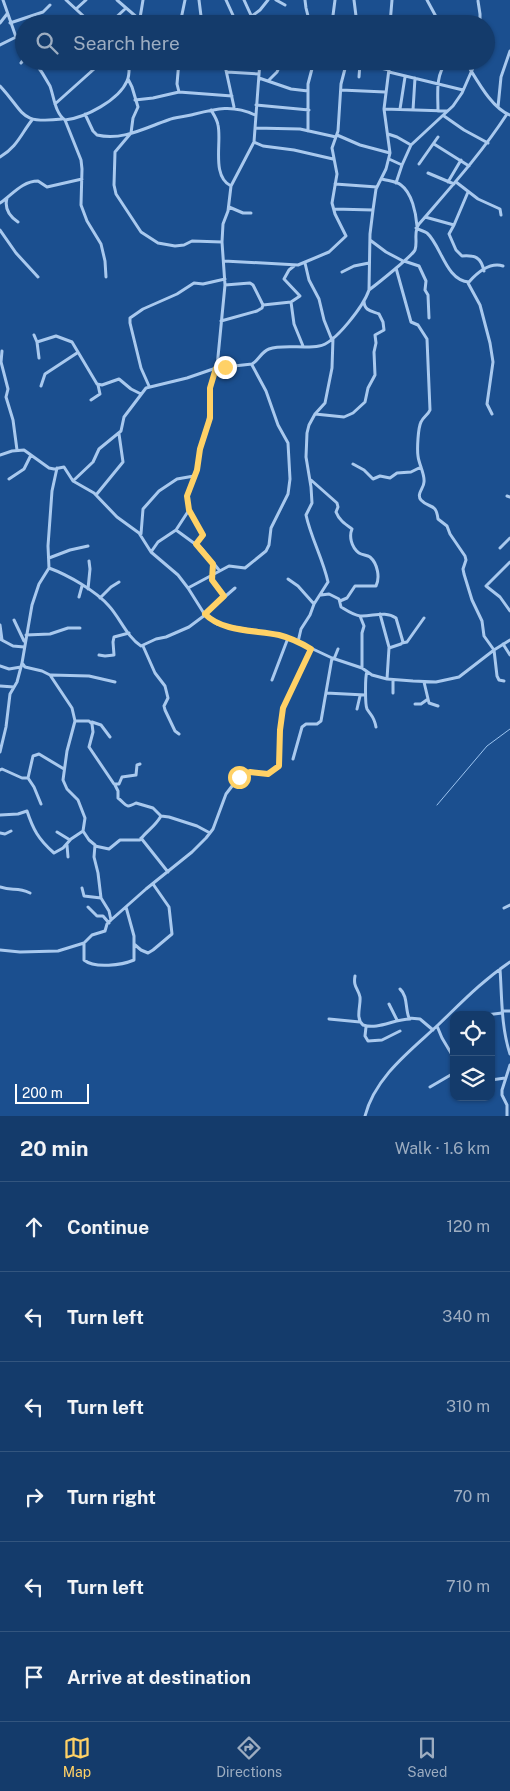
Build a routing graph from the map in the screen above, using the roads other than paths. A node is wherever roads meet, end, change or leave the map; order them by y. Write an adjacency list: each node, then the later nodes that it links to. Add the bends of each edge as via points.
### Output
1 (3, 0): 22 (street)
2 (66, 0): 21 (street)
3 (86, 0): 21 (street)
4 (117, 0): 20 (street)
5 (143, 0): 27 (street)
6 (185, 0): 28 (street)
7 (199, 0): 29 (street)
8 (226, 0): 30 (street)
9 (244, 0): 31 (street)
10 (268, 0): 32 (street)
11 (276, 0): 19 (street)
12 (306, 0): 33 (street)
13 (335, 0): 34 (street)
14 (354, 0): 35 (street)
15 (392, 0): 36 (street)
16 (427, 0): 37 (street)
17 (478, 1): 38 (street)
18 (50, 5): 23 (street)
19 (285, 5)
20 (126, 8): 25 (street); 26 (street)
21 (76, 9): 24 (street)
22 (7, 14): 40 (street); 41 (street)
23 (34, 15)
24 (82, 15)
25 (119, 15)
26 (132, 15)
27 (140, 15)
28 (182, 15)
29 (201, 15)
30 (232, 15)
31 (252, 15)
32 (253, 15)
33 (308, 15)
34 (333, 15)
35 (356, 15)
36 (391, 15)
37 (435, 15)
38 (480, 15)
39 (15, 21): 41 (street)
40 (0, 23)
41 (10, 23): 42 (street)
42 (15, 35)
43 (15, 38): 44 (street)
44 (0, 45)
45 (510, 51): 78 (street, via 501,77)
46 (40, 70): 75 (street)
47 (93, 70): 75 (street)
48 (129, 70): 64 (street)
49 (178, 70): 71 (street)
50 (259, 70): 60 (street)
51 (277, 70): 65 (street)
52 (312, 70): 70 (street)
53 (344, 70): 68 (street)
54 (360, 70): 61 (street)
55 (385, 70): 57 (street)
56 (442, 70): 66 (street)
57 (389, 71): 62 (street); 72 (street)
58 (471, 71): 69 (street); 78 (street)
59 (227, 72): 60 (street); 73 (street)
60 (259, 76): 65 (street); 76 (street)
61 (359, 77)
62 (405, 77): 63 (street); 80 (street)
63 (415, 78): 66 (street); 83 (street)
64 (128, 79): 74 (street); 87 (street, via 112,100)
65 (268, 81): 70 (street)
66 (437, 83): 69 (street); 84 (street)
67 (0, 86): 90 (street, via 19,110)
68 (341, 90): 72 (street); 96 (street)
69 (463, 90): 85 (street)
70 (308, 91): 82 (street)
71 (179, 92): 73 (street); 74 (street)
72 (386, 92): 79 (street)
73 (232, 96): 77 (street)
74 (135, 100): 94 (street, via 138,107)
75 (56, 104): 91 (street)
76 (256, 105): 82 (street); 88 (street)
77 (234, 107): 81 (street); 88 (street)
78 (498, 107): 86 (street)
79 (384, 109): 80 (street); 95 (street)
80 (400, 109): 83 (street)
81 (211, 110): 94 (street); 117 (street, via 218,126 221,176)
82 (309, 110): 93 (street)
83 (413, 110): 84 (street)
84 (438, 111): 85 (street)
85 (448, 111): 89 (street)
86 (509, 113): 99 (street)
87 (85, 114): 91 (street); 94 (street, via 93,131 100,136)
88 (255, 115): 92 (street)
89 (444, 115): 99 (street); 101 (street)
90 (32, 120): 91 (street); 103 (street, via 19,140)
91 (63, 120): 111 (street, via 80,156)
92 (255, 128): 93 (street); 98 (street)
93 (308, 131): 96 (street)
94 (131, 133): 133 (street, via 115,152 114,185 116,194 140,232 166,245 184,245 192,241)
95 (388, 134): 101 (street); 102 (street)
96 (336, 136): 102 (street); 104 (street)
97 (438, 137): 100 (street)
98 (254, 142): 104 (street); 117 (street)
99 (488, 143): 109 (street)
100 (434, 144): 106 (street); 107 (street)
101 (411, 145): 108 (street)
102 (390, 153): 105 (street)
103 (0, 157)
104 (333, 159): 116 (street, via 338,174)
105 (389, 160): 108 (street); 112 (street)
106 (461, 160): 109 (street); 113 (street)
107 (419, 164)
108 (402, 165): 114 (street)
109 (469, 166): 115 (street)
110 (428, 173): 113 (street)
111 (82, 179): 120 (street, via 47,187 35,180 12,192); 144 (street, via 82,208 100,244)
112 (382, 179): 114 (street); 118 (street)
113 (448, 182): 115 (street)
114 (396, 183): 130 (street, via 411,201)
115 (455, 183): 119 (street); 127 (street)
116 (335, 184): 118 (street); 123 (street)
117 (230, 186): 122 (street)
118 (378, 187): 124 (street)
119 (468, 192): 126 (street, via 500,209); 129 (street)
120 (8, 198): 121 (street); 128 (street, via 7,210)
121 (0, 203)
122 (229, 207): 125 (street, via 243,214); 133 (street, via 223,224)
123 (334, 209): 124 (street); 137 (street, via 346,236 329,252)
124 (373, 210): 132 (street)
125 (251, 213)
126 (501, 215)
127 (426, 217): 129 (street); 130 (street)
128 (18, 222)
129 (454, 225): 141 (street, via 449,233 458,253 473,255)
130 (416, 227): 135 (street, via 414,251); 146 (street, via 428,234 453,274)
131 (0, 230): 143 (street)
132 (370, 240): 135 (street); 136 (street)
133 (222, 242): 134 (street)
134 (224, 261): 138 (street); 145 (street)
135 (404, 261): 140 (street); 152 (street, via 420,268 426,280)
136 (369, 263): 142 (street); 148 (street)
137 (305, 264): 138 (street); 155 (street)
138 (294, 266): 150 (street, via 285,280 300,296)
139 (503, 266): 141 (street, via 495,264)
140 (396, 268): 148 (street); 175 (street, via 411,322 425,335 428,348 430,410 421,423 417,450)
141 (484, 270): 146 (street)
142 (342, 272)
143 (38, 277)
144 (106, 277)
145 (225, 279): 147 (street); 165 (street, via 194,283 130,318 141,368)
146 (468, 283): 169 (street, via 480,305 490,343 493,362 487,404)
147 (225, 285): 151 (street, via 250,283); 153 (street)
148 (369, 290): 149 (street)
149 (364, 301): 155 (street); 168 (street, via 368,310 379,314 384,326 384,330 375,335 375,375 366,400 344,417)
150 (291, 302): 151 (street); 157 (street, via 294,324)
151 (263, 304): 153 (street, via 263,308 256,311)
152 (429, 318)
153 (221, 321): 162 (street)
154 (34, 334): 156 (street)
155 (332, 339): 157 (street, via 320,346); 168 (street, via 329,390 324,405)
156 (37, 342): 159 (street, via 61,336 76,346); 160 (street)
157 (303, 346): 161 (street, via 269,349)
158 (2, 351): 171 (street, via 1,362 8,390 6,397)
159 (77, 353): 163 (street); 164 (street, via 45,374)
160 (39, 358)
161 (252, 364): 162 (street); 195 (street, via 288,443 289,488 275,517 264,554 245,568 231,566)
162 (217, 368): 165 (street); 177 (street, via 210,388 210,418)
163 (98, 385): 166 (street, via 119,379); 167 (street, via 100,393)
164 (41, 386)
165 (149, 386): 166 (street)
166 (141, 394): 170 (street, via 124,418)
167 (91, 400)
168 (315, 414): 179 (street, via 308,428 306,444)
169 (492, 414)
170 (119, 433): 180 (street, via 99,449 93,462); 181 (street, via 123,463)
171 (17, 450): 172 (street); 173 (street, via 26,450)
172 (0, 455)
173 (31, 455): 176 (street, via 50,468); 178 (street, via 24,469)
174 (353, 464): 175 (street, via 373,479 380,476 390,478)
175 (420, 467): 231 (street, via 424,482 420,499 436,510 437,518 448,526 465,556 463,569 470,595 482,621 484,636)
176 (57, 468): 180 (street, via 64,467); 190 (street, via 52,491)
177 (195, 476): 182 (street, via 187,496); 184 (street, via 177,479 159,491 144,509)
178 (9, 480)
179 (310, 480): 203 (street, via 312,503 306,515 328,580); 207 (street, via 337,502 337,515 352,529 350,541 358,552 371,559 378,573 377,586 355,586 347,598)
180 (73, 481): 181 (street)
181 (96, 495): 184 (street)
182 (189, 510): 183 (street); 186 (street, via 203,535)
183 (176, 530): 186 (street); 189 (street, via 158,542)
184 (140, 535): 189 (street)
185 (510, 538): 188 (street)
186 (196, 544): 193 (street)
187 (88, 546): 190 (street)
188 (500, 548)
189 (151, 552): 200 (street)
190 (49, 558): 194 (street)
191 (89, 561): 202 (street)
192 (510, 562): 209 (street, via 486,586)
193 (213, 564): 195 (street); 196 (street)
194 (50, 568): 199 (street); 218 (street, via 32,605)
195 (219, 570): 196 (street)
196 (212, 575): 200 (street); 204 (street, via 214,585)
197 (288, 579): 208 (street)
198 (119, 582): 206 (street)
199 (82, 586): 202 (street); 205 (street)
200 (188, 588): 210 (street)
201 (235, 588): 204 (street)
202 (88, 589): 206 (street)
203 (320, 595): 207 (street, via 329,594); 208 (street)
204 (224, 596): 210 (street)
205 (79, 597)
206 (100, 598): 217 (street)
207 (340, 601): 212 (street, via 341,607)
208 (314, 604): 223 (street)
209 (510, 611)
210 (205, 614): 219 (street, via 217,624); 226 (street, via 189,626)
211 (380, 614): 212 (street); 224 (street, via 396,618); 228 (street)
212 (360, 616): 238 (street, via 364,623)
213 (424, 618): 224 (street, via 407,642)
214 (14, 620): 222 (street)
215 (0, 625): 220 (street)
216 (80, 628): 218 (street)
217 (129, 633): 226 (street); 232 (street, via 114,638 114,655)
218 (26, 635): 222 (street)
219 (288, 638): 223 (street); 242 (street)
220 (1, 640): 227 (street)
221 (510, 640): 225 (street)
222 (24, 641): 227 (street)
223 (298, 642): 229 (street)
224 (402, 643): 228 (street)
225 (503, 644): 231 (street); 233 (street)
226 (143, 646): 260 (street, via 165,686 168,698 165,710)
227 (24, 647): 235 (street)
228 (389, 647): 241 (street)
229 (311, 649): 234 (street); 276 (street, via 283,708 279,766 268,774 250,772 239,777 222,803)
230 (338, 649): 234 (street)
231 (494, 650): 244 (street, via 497,676); 246 (street, via 459,677)
232 (98, 655)
233 (510, 655)
234 (333, 659): 238 (street); 249 (street)
235 (22, 663): 237 (street); 240 (street)
236 (0, 666): 237 (street)
237 (21, 668): 248 (street)
238 (362, 668): 239 (street)
239 (367, 672): 241 (street); 251 (street)
240 (50, 675): 245 (street, via 89,676); 257 (street, via 72,708)
241 (387, 679): 243 (street)
242 (272, 680)
243 (393, 680): 246 (street); 250 (street)
244 (504, 681)
245 (115, 682)
246 (424, 682): 253 (street)
247 (0, 686): 248 (street)
248 (14, 687): 262 (street)
249 (328, 693): 252 (street); 263 (street, via 321,721 302,727)
250 (393, 693)
251 (366, 694): 252 (street); 259 (street, via 366,706)
252 (360, 696): 256 (street)
253 (428, 699): 254 (street); 255 (street)
254 (415, 704)
255 (438, 706)
256 (357, 709)
257 (75, 721): 258 (street); 265 (street)
258 (91, 722): 261 (street, via 101,726); 268 (street, via 93,732 89,747)
259 (376, 727)
260 (179, 734)
261 (110, 737)
262 (0, 752)
263 (293, 759)
264 (140, 764): 268 (street, via 136,775 122,777)
265 (64, 769): 267 (street, via 36,755); 273 (street, via 67,789 78,800 83,812)
266 (0, 770): 267 (street)
267 (28, 778): 269 (street)
268 (115, 785): 271 (street, via 118,798 126,806 138,804 153,808)
269 (41, 804)
270 (0, 815): 278 (street, via 26,810 39,839 52,852 57,852)
271 (161, 816): 276 (street, via 198,826); 277 (street)
272 (11, 831): 275 (street)
273 (83, 831): 278 (street); 279 (street)
274 (57, 832): 278 (street)
275 (0, 833)
276 (210, 833): 281 (street)
277 (141, 838): 279 (street, via 119,841 110,849); 281 (street)
278 (69, 842): 280 (street)
279 (95, 846): 286 (street)
280 (68, 856)
281 (168, 872): 282 (street)
282 (153, 884): 289 (street); 293 (street, via 169,907 172,934 148,952)
283 (0, 887): 285 (street, via 8,890 20,888)
284 (82, 888): 286 (street, via 84,896)
285 (30, 893)
286 (101, 898): 291 (street, via 109,911)
287 (510, 905): 290 (street)
288 (88, 908): 291 (street)
289 (126, 908): 291 (street); 293 (street)
290 (504, 908)
291 (110, 921): 292 (street, via 105,931 92,935)
292 (84, 943): 293 (street, via 85,962 112,965 134,960); 294 (street, via 58,951)
293 (134, 944)
294 (0, 950)
295 (510, 962): 296 (street)
296 (500, 969): 300 (street, via 478,985); 302 (street)
297 (355, 976): 308 (street, via 355,987 360,996)
298 (400, 989): 306 (street, via 405,995)
299 (390, 1004): 307 (street)
300 (453, 1011)
301 (510, 1011): 302 (street)
302 (502, 1012): 303 (street); 312 (street)
303 (495, 1013)
304 (450, 1014): 310 (street)
305 (329, 1019): 308 (street)
306 (410, 1019): 307 (street); 311 (street, via 420,1019)
307 (397, 1020): 309 (street)
308 (360, 1022): 309 (street)
309 (366, 1026): 314 (street, via 364,1036 368,1040 382,1040)
310 (437, 1026): 311 (street); 316 (street)
311 (433, 1030): 322 (street, via 393,1068 368,1104)
312 (505, 1030): 313 (street); 315 (street)
313 (510, 1030)
314 (400, 1031)
315 (510, 1054)
316 (453, 1056)
317 (510, 1066): 319 (street)
318 (450, 1075): 321 (street)
319 (505, 1078): 320 (street); 323 (street, via 502,1093)
320 (495, 1079)
321 (430, 1087)
322 (365, 1116)
323 (507, 1116)

